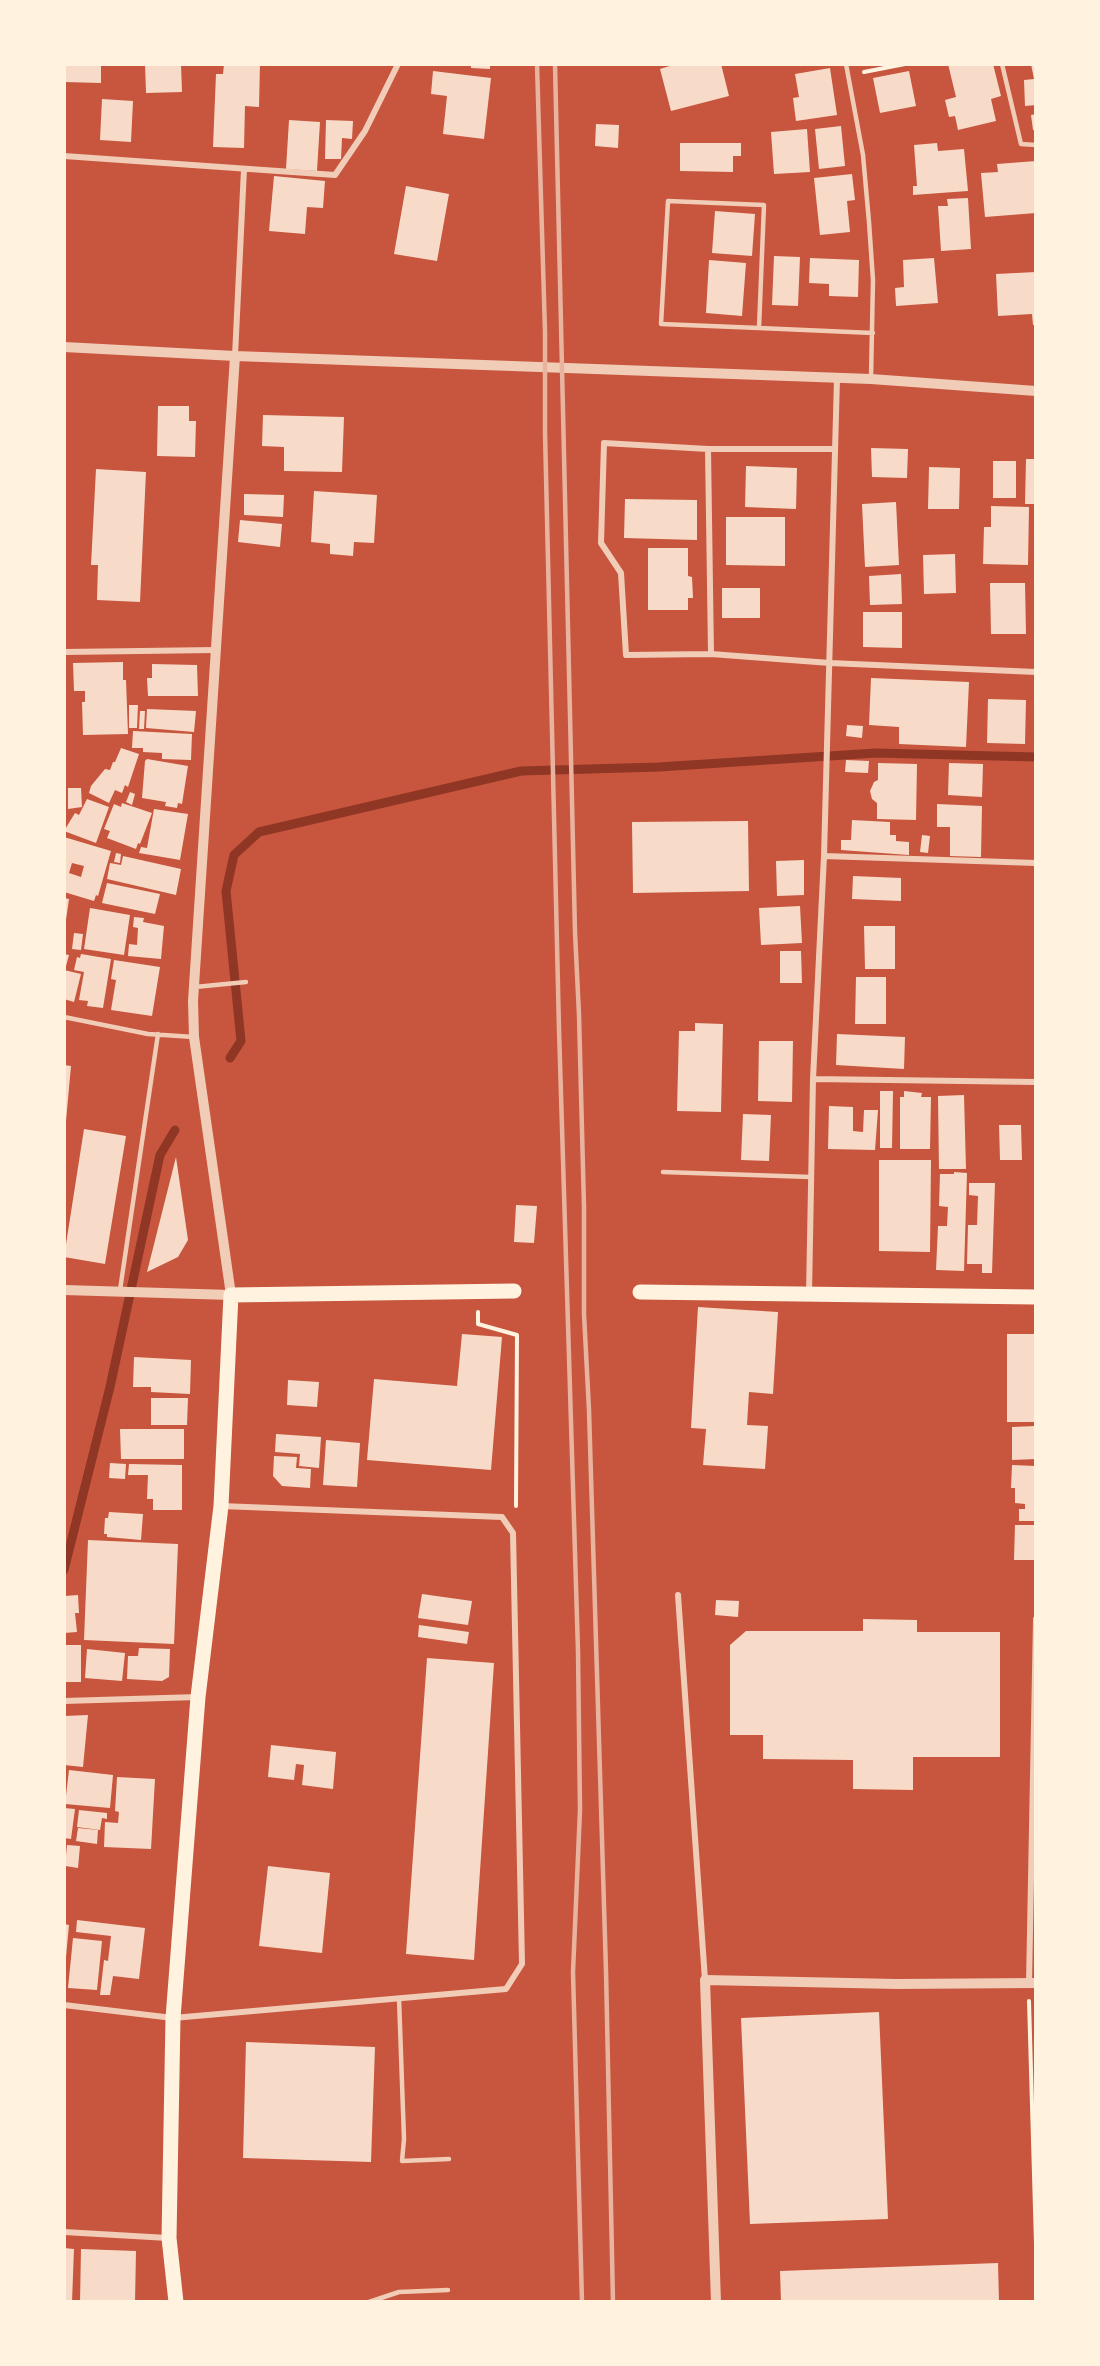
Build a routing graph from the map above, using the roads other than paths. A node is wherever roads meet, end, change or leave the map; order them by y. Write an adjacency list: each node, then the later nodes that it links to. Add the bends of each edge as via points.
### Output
1 (399, 64): 6 (street, via 365,131 335,175)
2 (846, 64): 8 (lane, via 863,155)
3 (1002, 64): 4 (lane, via 1021,144)
4 (1035, 145)
5 (64, 156): 6 (street)
6 (244, 169): 10 (street)
7 (759, 328): 7 (lane, via 662,324 668,201 764,205); 8 (lane)
8 (873, 333): 12 (lane)
9 (64, 347): 10 (street)
10 (235, 356): 11 (street); 16 (street)
11 (837, 378): 12 (street); 15 (street)
12 (871, 379): 13 (street)
13 (1035, 391)
14 (708, 449): 15 (street); 18 (street); 18 (street, via 604,443 601,543 621,573 626,655)
15 (834, 449): 19 (street)
16 (216, 650): 17 (street); 24 (street)
17 (64, 652)
18 (711, 654): 19 (street)
19 (830, 663): 20 (street); 21 (street)
20 (1035, 672)
21 (824, 856): 22 (street); 28 (street)
22 (1035, 863)
23 (246, 982): 24 (lane)
24 (194, 987): 27 (street)
25 (64, 1017): 26 (lane)
26 (158, 1034): 27 (lane); 33 (lane)
27 (194, 1037): 37 (street)
28 (813, 1079): 29 (street); 31 (street)
29 (1035, 1082)
30 (663, 1172): 31 (lane)
31 (811, 1177): 36 (street)
32 (64, 1290): 33 (street)
33 (120, 1290): 37 (street)
34 (514, 1291): 37 (main road)
35 (640, 1292): 36 (main road)
36 (809, 1294): 38 (main road)
37 (231, 1295): 39 (main road)
38 (1035, 1297)
39 (221, 1506): 42 (main road); 46 (street, via 502,1517 513,1533 522,1964 506,1989)
40 (678, 1595): 44 (street)
41 (1035, 1618): 45 (street)
42 (198, 1697): 43 (street); 48 (main road)
43 (64, 1701)
44 (705, 1980): 45 (street); 55 (street)
45 (1032, 1983)
46 (399, 1998): 48 (street); 49 (lane, via 402,2161)
47 (64, 2005): 48 (street)
48 (173, 2018): 51 (main road)
49 (449, 2159)
50 (64, 2232): 51 (street)
51 (169, 2238): 53 (main road)
52 (448, 2290): 54 (lane, via 399,2292)
53 (176, 2301)
54 (369, 2301)
55 (716, 2301)

